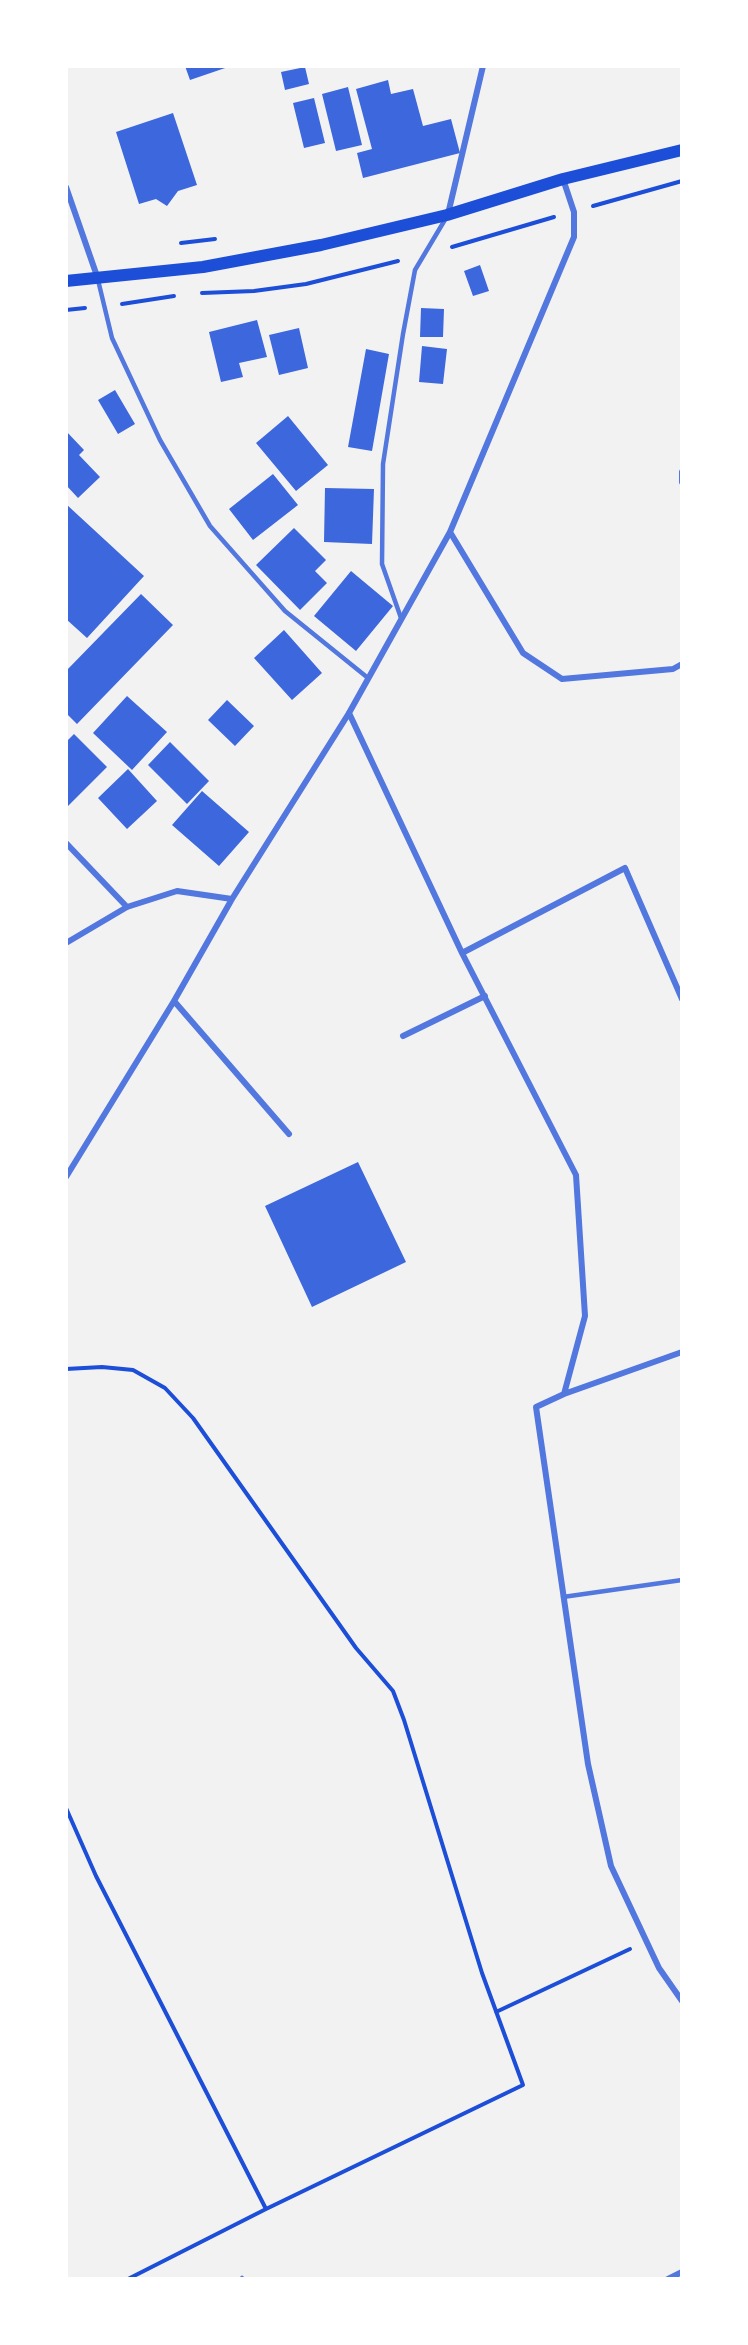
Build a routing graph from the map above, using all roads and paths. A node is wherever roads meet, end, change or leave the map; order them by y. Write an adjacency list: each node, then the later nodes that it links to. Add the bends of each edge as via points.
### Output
1 (483, 66): 5 (street)
2 (682, 150): 3 (main road)
3 (563, 179): 5 (main road); 12 (street, via 574,212 574,237)
4 (66, 187): 8 (street)
5 (447, 215): 8 (main road, via 203,267); 13 (lane, via 415,270 383,464 382,564)
6 (218, 239): 7 (path)
7 (177, 244)
8 (98, 279): 9 (main road); 15 (lane, via 112,338 160,440 210,526 285,611)
9 (66, 281)
10 (682, 472): 11 (street)
11 (682, 482)
12 (450, 532): 13 (street); 14 (street, via 523,653 562,679 673,669)
13 (402, 618): 15 (street)
14 (682, 664)
15 (368, 678): 16 (street)
16 (349, 713): 18 (street); 21 (street)
17 (66, 843): 19 (street)
18 (232, 899): 19 (street, via 177,891); 24 (street)
19 (127, 907): 20 (street)
20 (66, 944)
21 (462, 953): 22 (street); 23 (street, via 625,868)
22 (484, 996): 25 (street); 30 (street, via 576,1175 585,1316)
23 (682, 999)
24 (174, 1001): 26 (street); 27 (street)
25 (403, 1036)
26 (289, 1134)
27 (66, 1177)
28 (682, 1352): 30 (street)
29 (66, 1370): 36 (path, via 133,1370 165,1388 193,1418 356,1648 393,1691)
30 (564, 1394): 32 (street, via 536,1407)
31 (682, 1580): 32 (lane)
32 (563, 1597): 34 (street, via 588,1764 611,1866)
33 (66, 1808): 37 (path, via 96,1876)
34 (646, 1941): 35 (street); 36 (path)
35 (682, 2001)
36 (496, 2012): 37 (path, via 523,2085)
37 (266, 2209): 39 (path)
38 (682, 2272): 40 (street)
39 (128, 2279)
40 (668, 2279)

